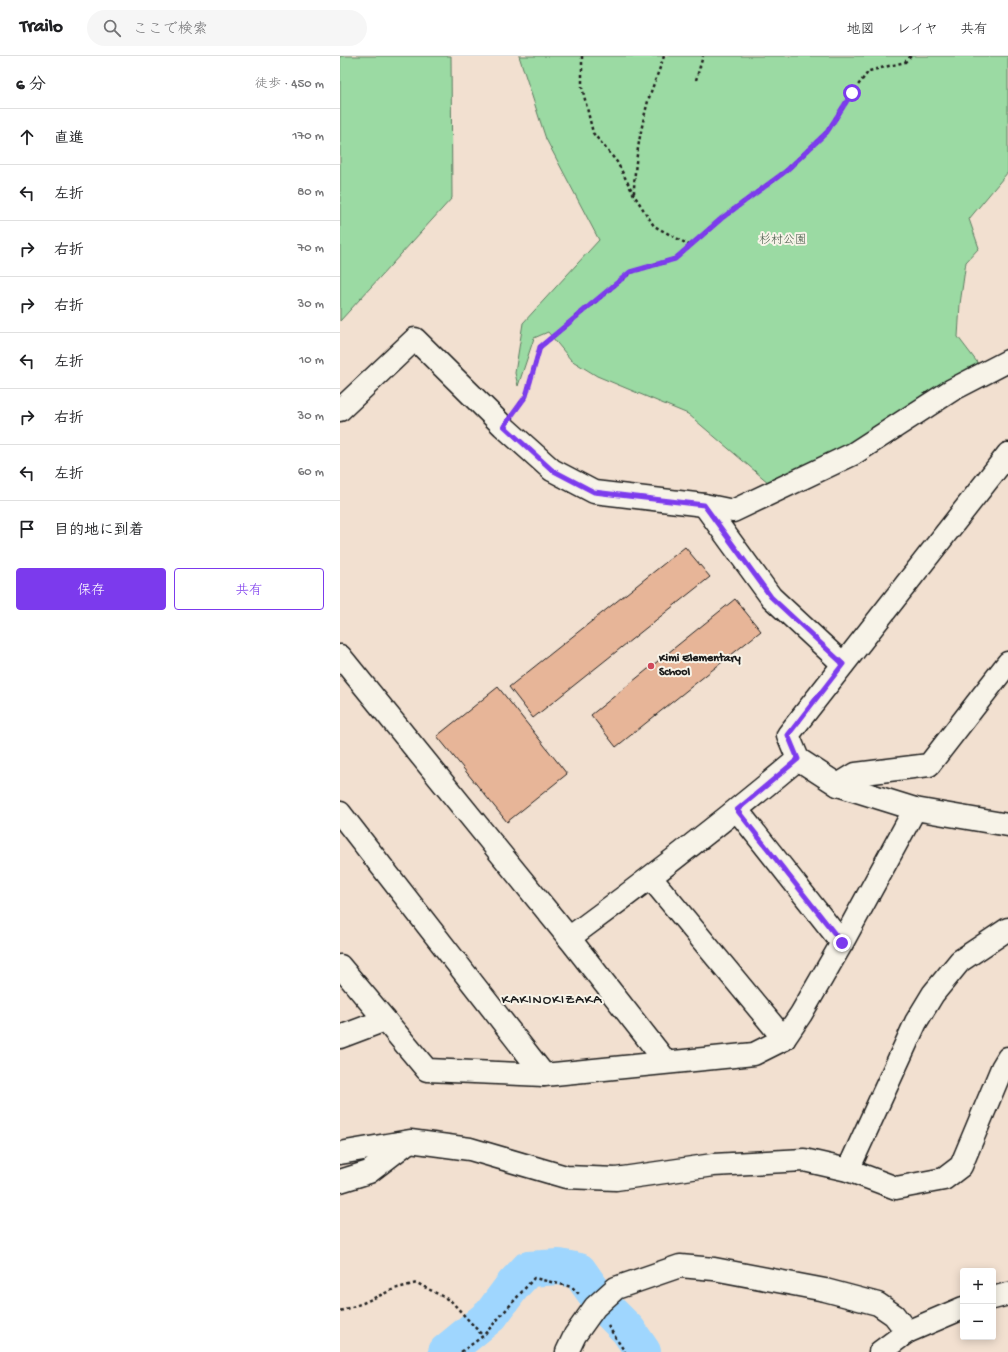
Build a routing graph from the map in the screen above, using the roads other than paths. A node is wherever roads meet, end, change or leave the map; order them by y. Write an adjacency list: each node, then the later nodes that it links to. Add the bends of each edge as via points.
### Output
1 (1008, 361): 4 (street, via 952,390 853,454 734,511)
2 (340, 410): 4 (street, via 415,339 552,470 594,492)
3 (1008, 454): 7 (street)
4 (704, 505): 7 (street, via 771,597)
5 (340, 656): 16 (street)
6 (1008, 663): 9 (street, via 928,765 856,774)
7 (843, 664): 8 (street, via 788,735)
8 (798, 759): 9 (street); 11 (street)
9 (838, 785): 10 (street)
10 (915, 809): 13 (street); 17 (street)
11 (737, 810): 14 (street); 17 (street)
12 (340, 813): 24 (street)
13 (1008, 825)
14 (651, 878): 16 (street); 21 (street)
15 (1008, 929): 27 (street, via 960,961 933,994 916,1022)
16 (570, 938): 23 (street)
17 (842, 943): 21 (street)
18 (340, 966): 19 (street)
19 (385, 1020): 20 (street); 24 (street, via 427,1070)
20 (340, 1037)
21 (784, 1039): 23 (street, via 754,1054)
22 (1008, 1058): 27 (street, via 961,1166 944,1179 896,1188)
23 (666, 1062): 24 (street)
24 (544, 1075)
25 (410, 1141): 26 (street); 27 (street, via 470,1149 566,1177 616,1179 713,1165 804,1160); 28 (street, via 369,1172)
26 (340, 1153)
27 (848, 1170)
28 (340, 1181)
29 (1008, 1294): 30 (street)
30 (996, 1297)
31 (960, 1309): 32 (street)
32 (907, 1332): 33 (street, via 894,1315 878,1304 825,1290 714,1269 680,1266 616,1288 595,1308 575,1335); 34 (street)
33 (567, 1352)
34 (880, 1352)

